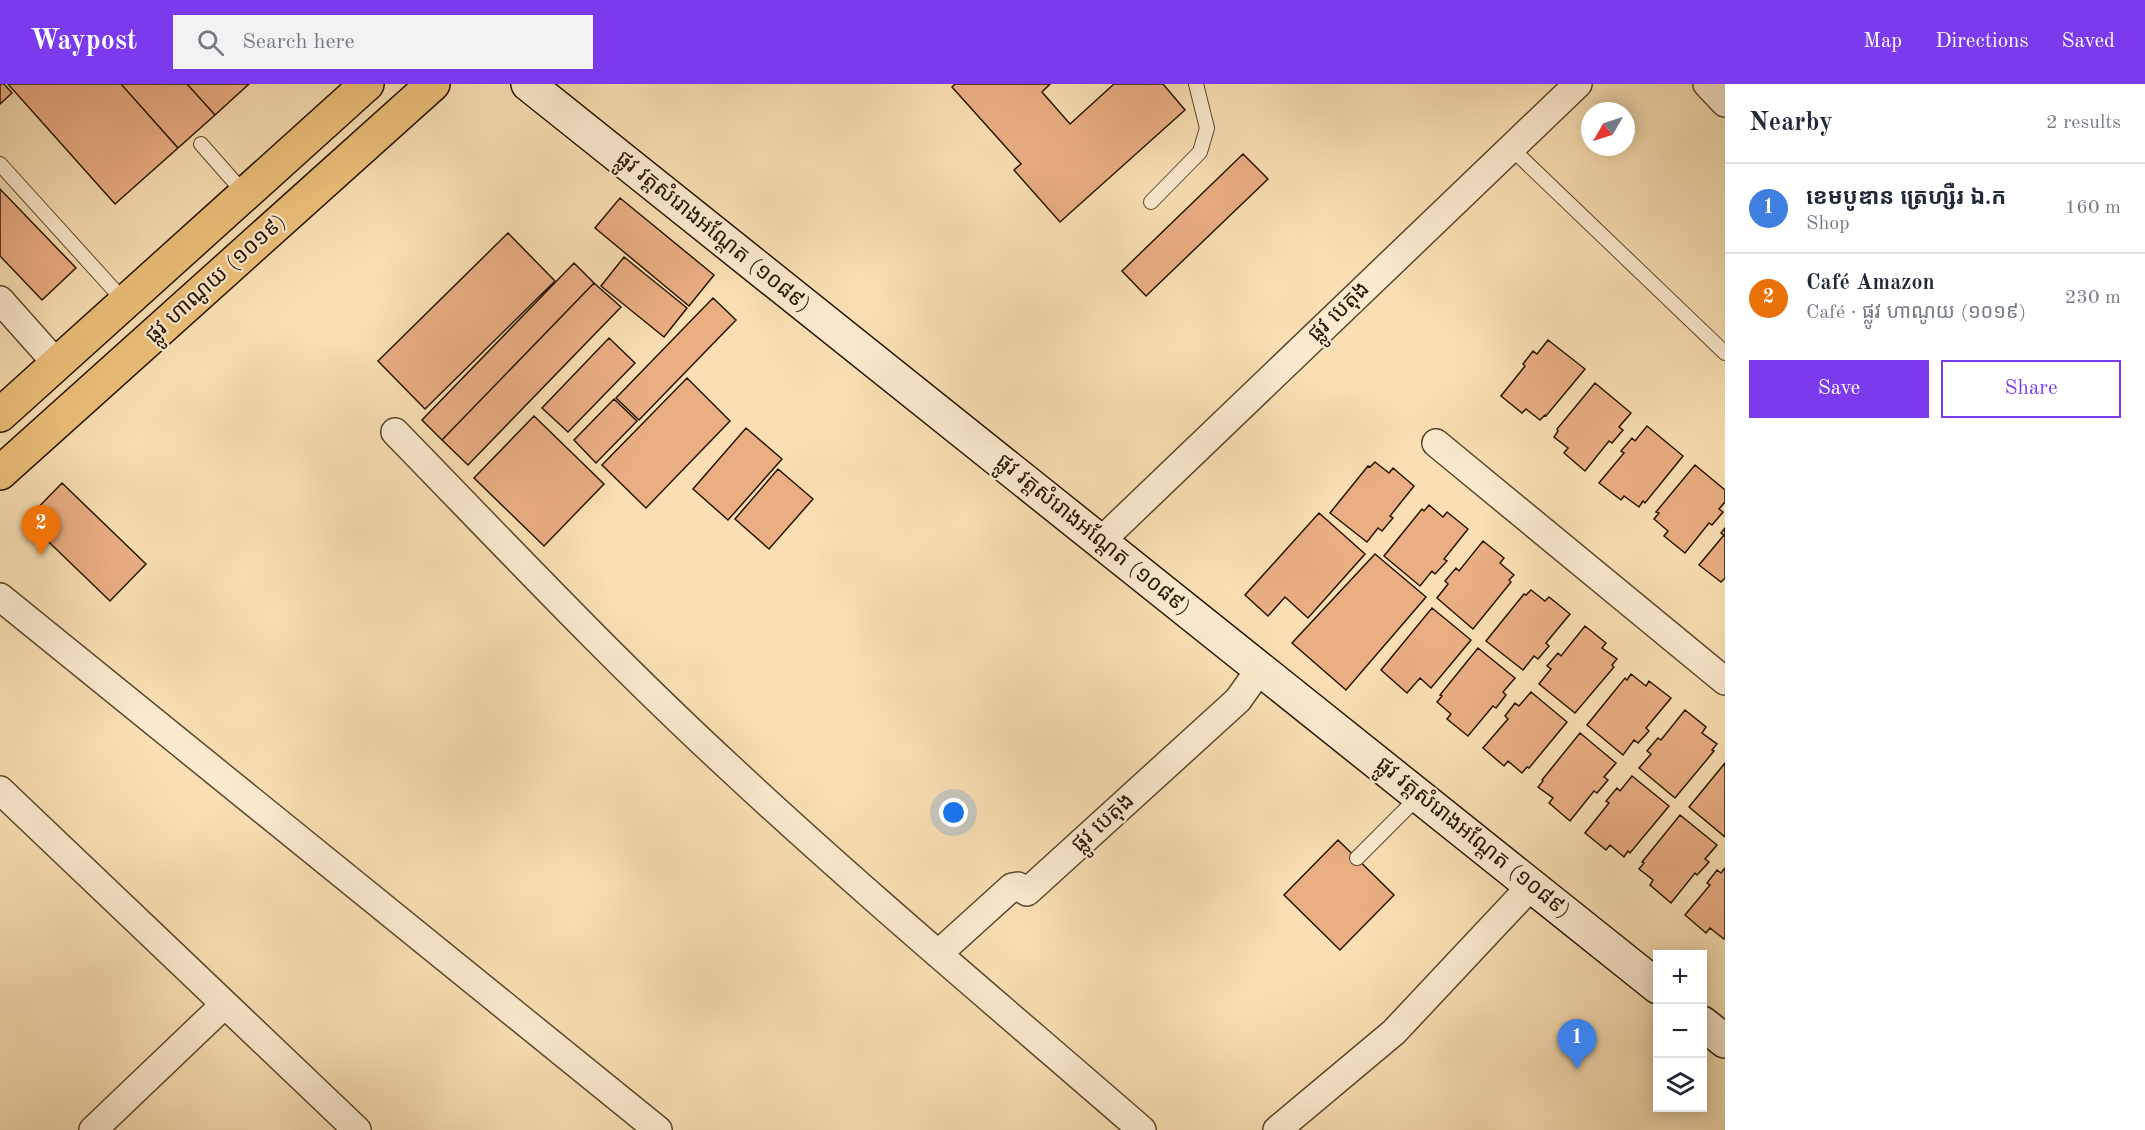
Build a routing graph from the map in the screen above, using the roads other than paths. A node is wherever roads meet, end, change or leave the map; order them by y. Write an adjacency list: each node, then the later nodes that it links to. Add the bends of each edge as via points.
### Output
1 (432, 84): 20 (main road, ផ្លូវ ហាណូយ (១០១៩))
2 (528, 84): 21 (main road, ផ្លូវ វត្តសំរោងអណ្ដែត (១០៨៩))
3 (1196, 84): 12 (lane, via 1207,128 1200,152)
4 (1578, 84): 9 (street, ផ្លូវ បេតុង)
5 (1707, 84): 7 (street)
6 (363, 85): 11 (main road, ផ្លូវ ហាណូយ (១០១៩))
7 (1725, 103)
8 (201, 144): 11 (lane)
9 (1511, 148): 15 (lane); 21 (street, ផ្លូវ បេតុង)
10 (0, 164): 14 (lane)
11 (246, 194): 14 (main road, ផ្លូវ ហាណូយ (១០១៩))
12 (1151, 202)
13 (0, 300): 16 (street)
14 (125, 302): 16 (main road, ផ្លូវ ហាណូយ (១០១៩))
15 (1725, 353)
16 (57, 364): 17 (main road, ផ្លូវ ហាណូយ (១០១៩))
17 (0, 415)
18 (395, 432): 29 (street, via 728,766)
19 (1436, 443): 24 (street)
20 (0, 473)
21 (1101, 541): 23 (main road, ផ្លូវ វត្តសំរោងអណ្ដែត (១០៨៩))
22 (0, 597): 36 (street)
23 (1260, 669): 26 (main road, ផ្លូវ វត្តសំរោងអណ្ដែត (១០៨៩)); 29 (street, ផ្លូវ បេតុង, via 1238,700 1027,892 1012,886)
24 (1725, 681)
25 (0, 790): 31 (street)
26 (1420, 795): 27 (lane); 28 (main road, ផ្លូវ វត្តសំរោងអណ្ដែត (១០៨៩))
27 (1357, 858)
28 (1532, 885): 30 (main road, ផ្លូវ វត្តសំរោងអណ្ដែត (១០៨៩)); 38 (street, via 1394,1032)
29 (938, 954): 37 (street)
30 (1653, 983)
31 (224, 1005): 34 (street); 35 (street)
32 (1707, 1027): 33 (main road)
33 (1725, 1041)
34 (93, 1130)
35 (357, 1130)
36 (658, 1130)
37 (1142, 1130)
38 (1277, 1130)

